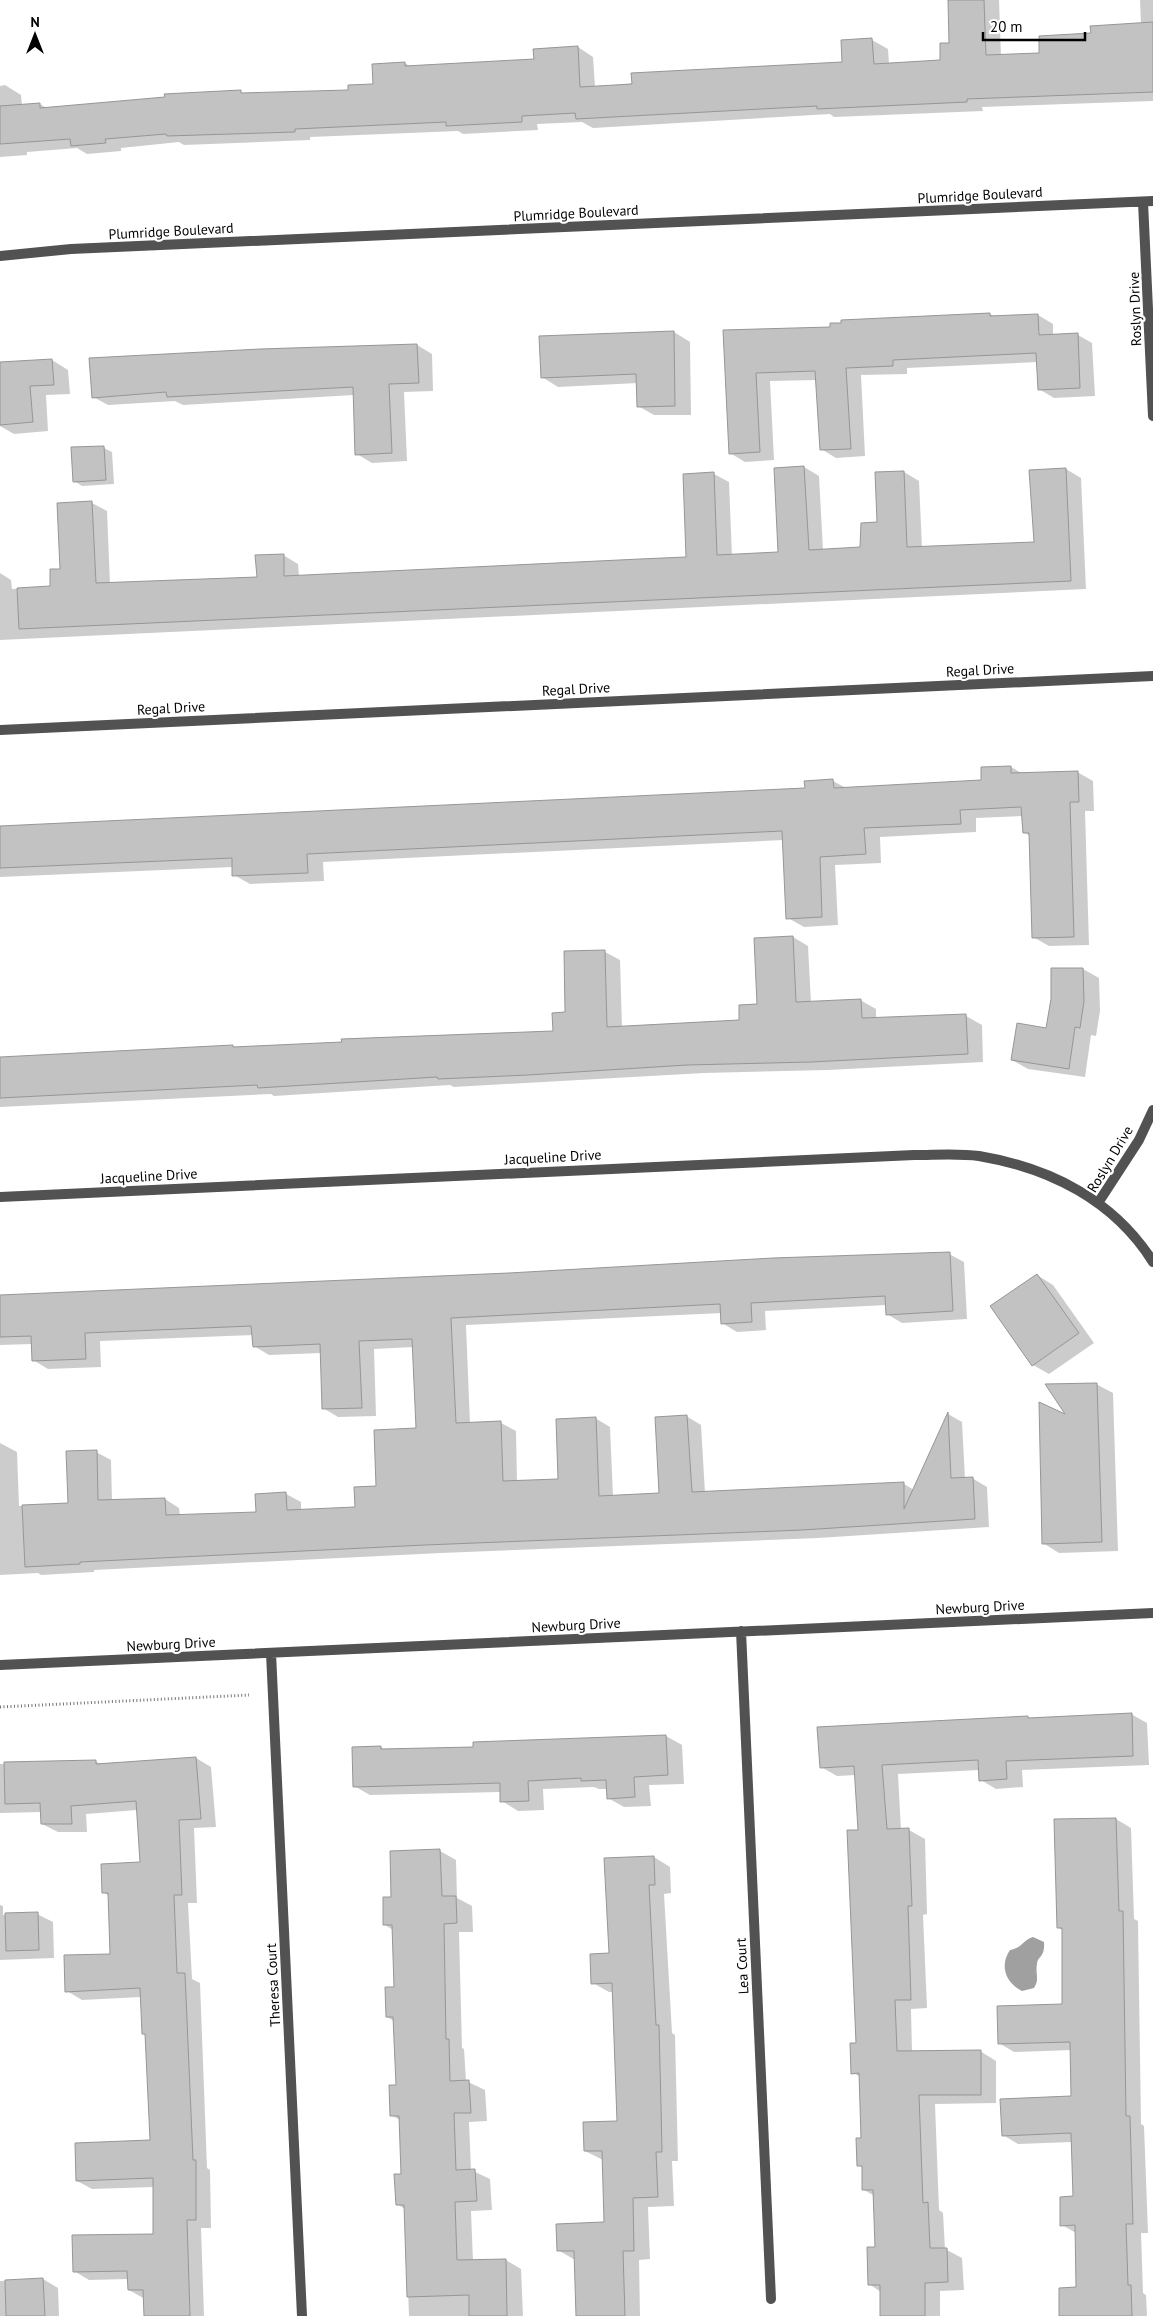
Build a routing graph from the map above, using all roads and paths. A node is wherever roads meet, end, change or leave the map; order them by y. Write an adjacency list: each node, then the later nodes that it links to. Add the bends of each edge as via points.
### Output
1 (1148, 202): 2 (street, Plumridge Boulevard, via 71,249); 3 (street, Roslyn Drive)
2 (0, 256)
3 (1153, 416)
4 (1153, 676): 5 (street, Regal Drive)
5 (0, 730)
6 (1153, 1110): 8 (street, Roslyn Drive, via 1139,1140)
7 (0, 1196): 8 (street, Jacqueline Drive, via 914,1155 977,1156 1030,1167 1063,1181)
8 (1098, 1203): 9 (street, Roslyn Drive, via 1140,1241)
9 (1153, 1262)
10 (1153, 1613): 11 (street, Newburg Drive)
11 (741, 1631): 12 (street, Newburg Drive); 16 (street, Lea Court)
12 (271, 1653): 13 (street, Newburg Drive); 17 (street, Theresa Court)
13 (0, 1665)
14 (249, 1695): 15 (path)
15 (0, 1707)
16 (770, 2299)
17 (302, 2316)

